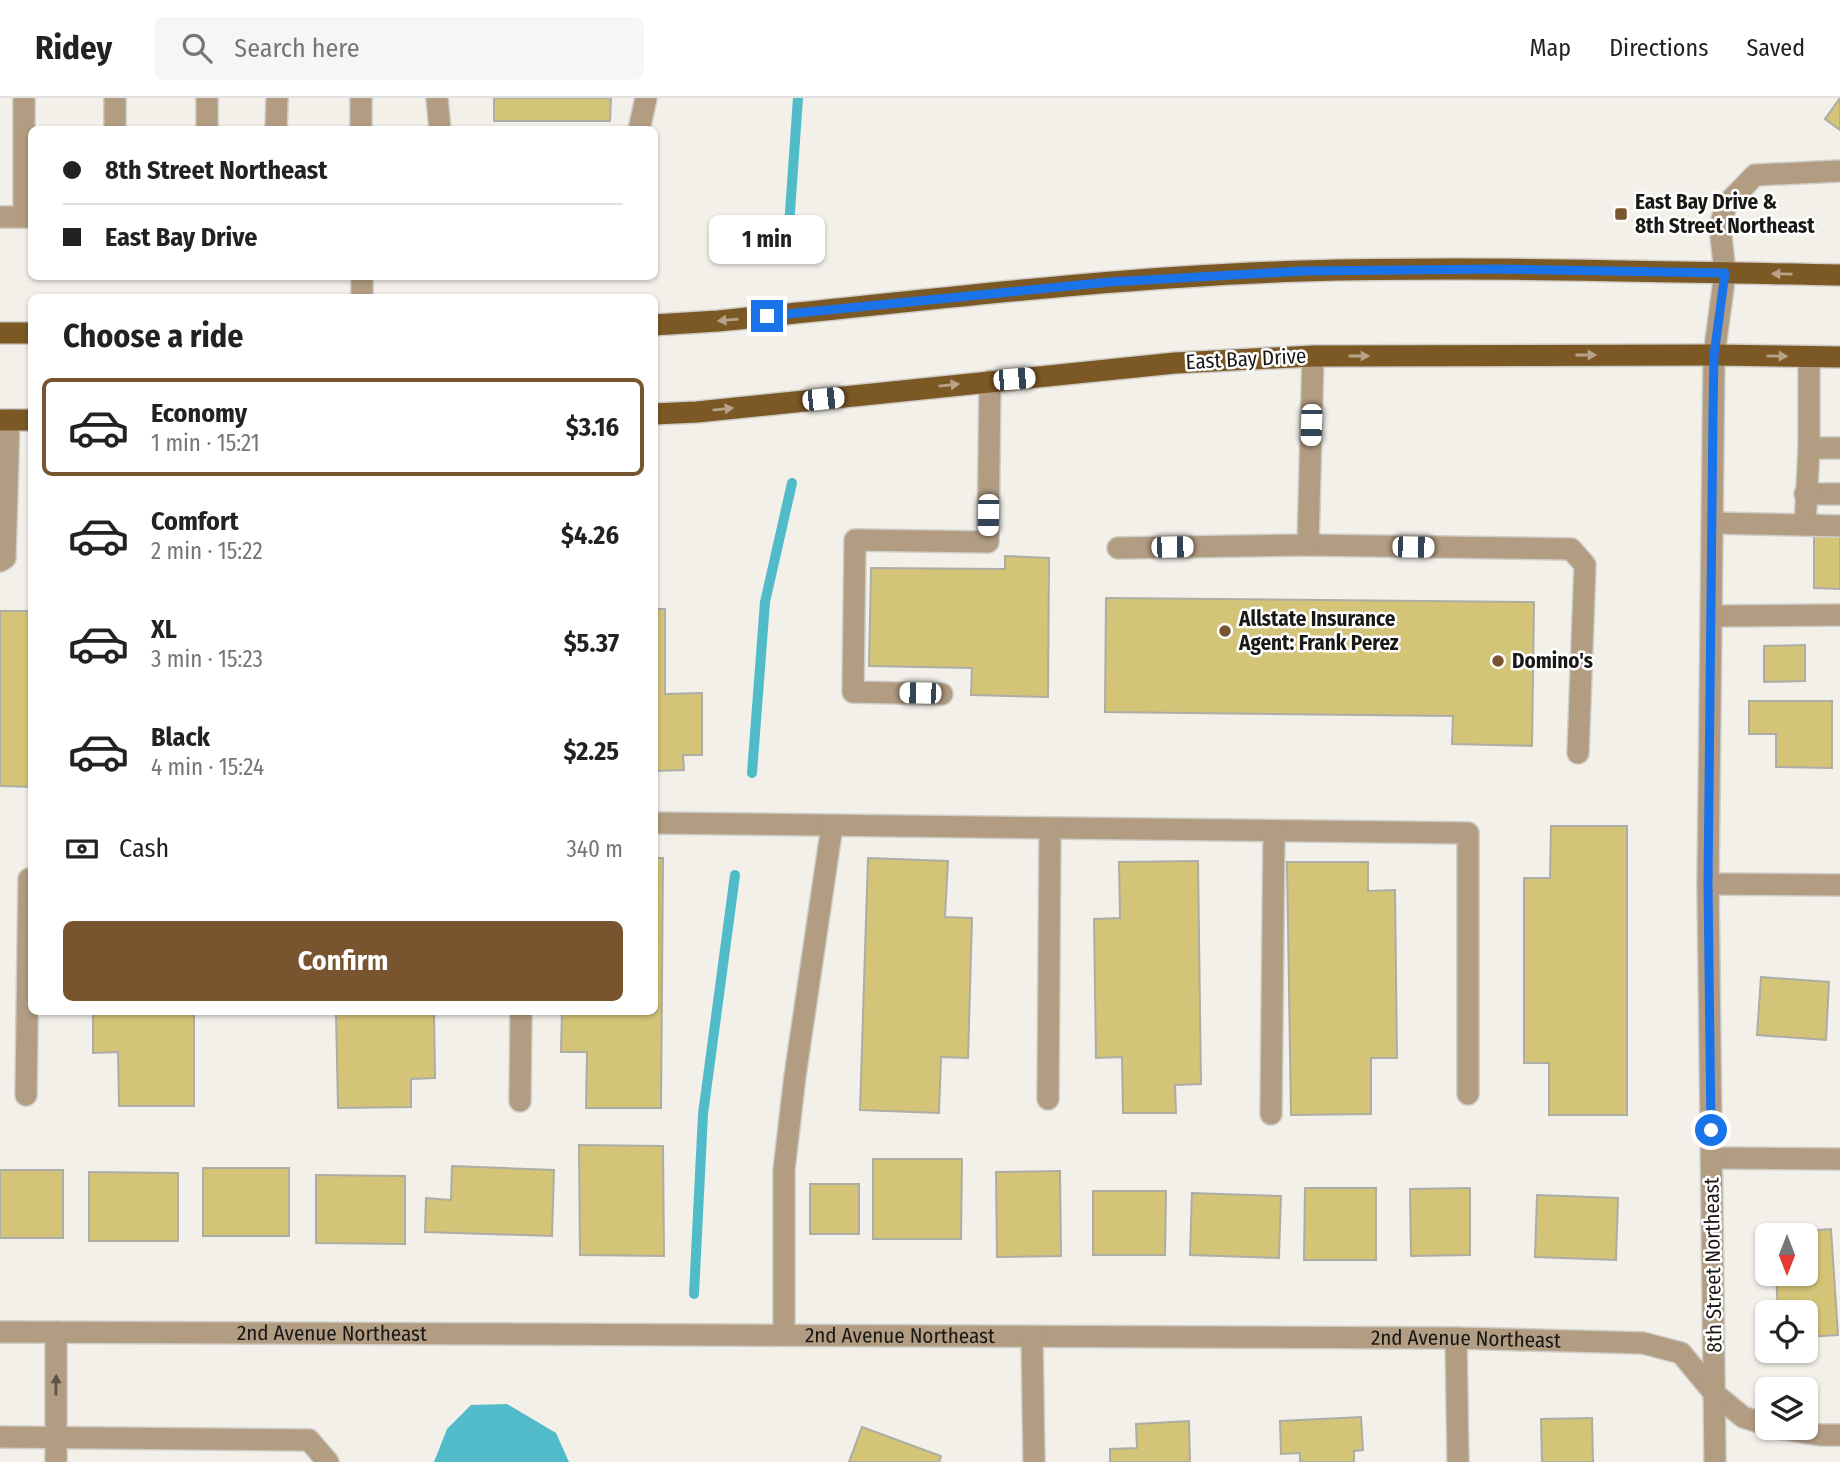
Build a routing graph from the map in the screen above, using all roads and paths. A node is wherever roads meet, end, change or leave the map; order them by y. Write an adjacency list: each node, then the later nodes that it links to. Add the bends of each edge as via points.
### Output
1 (24, 98): 16 (street)
2 (115, 98): 8 (street)
3 (207, 98): 9 (street)
4 (277, 98): 10 (street)
5 (360, 98): 11 (street)
6 (437, 98): 12 (street)
7 (646, 98): 13 (street)
8 (115, 126)
9 (207, 126)
10 (276, 126)
11 (361, 126)
12 (440, 126)
13 (640, 126)
14 (1840, 172): 17 (street, 8th Street Northeast, via 1755,175 1726,205 1720,227)
15 (0, 216): 16 (street)
16 (28, 217)
17 (1725, 273): 18 (main road, one-way to 17); 19 (main road, one-way to 19, via 1303,271 1110,282); 22 (street, 8th Street Northeast)
18 (1840, 275)
19 (658, 325)
20 (0, 333): 21 (main road)
21 (28, 333)
22 (1714, 355): 23 (main road, East Bay Drive, one-way to 22); 24 (main road, East Bay Drive, one-way to 24); 34 (street, 8th Street Northeast)
23 (1313, 356): 26 (main road, East Bay Drive, via 1175,363); 37 (street)
24 (1809, 357): 25 (main road, East Bay Drive); 30 (street)
25 (1840, 357)
26 (990, 381): 27 (main road, East Bay Drive, one-way to 26); 42 (street, via 988,542 855,540 853,692)
27 (658, 414)
28 (5, 420): 29 (main road); 39 (street, via 5,558)
29 (28, 420)
30 (1809, 448): 31 (street); 32 (street)
31 (1840, 448)
32 (1805, 494): 33 (street); 35 (street)
33 (1840, 494)
34 (1712, 523): 35 (street); 41 (street, 8th Street Northeast)
35 (1805, 525): 36 (street)
36 (1840, 526)
37 (1308, 545): 38 (street); 43 (street, via 1571,549 1585,565)
38 (1118, 548)
39 (0, 561)
40 (1840, 615): 41 (street)
41 (1711, 616): 48 (street, 8th Street Northeast)
42 (942, 694)
43 (1578, 753)
44 (658, 823): 45 (street)
45 (832, 826): 46 (street); 61 (street, via 784,1170)
46 (1050, 829): 47 (street); 54 (street)
47 (1274, 831): 52 (street, via 1468,833); 56 (street)
48 (1708, 884): 49 (street); 57 (street, 8th Street Northeast)
49 (1840, 885)
50 (28, 951): 53 (street)
51 (521, 1015): 55 (street)
52 (1468, 1094)
53 (26, 1095)
54 (1048, 1100)
55 (520, 1101)
56 (1271, 1114)
57 (1712, 1158): 58 (street); 64 (street, 8th Street Northeast)
58 (1840, 1159)
59 (0, 1332): 60 (street, 2nd Avenue Northeast)
60 (57, 1332): 61 (street, 2nd Avenue Northeast); 69 (street, one-way to 60)
61 (784, 1335): 62 (street, 2nd Avenue Northeast)
62 (1032, 1337): 63 (street, 2nd Avenue Northeast); 72 (street)
63 (1456, 1338): 64 (street, 2nd Avenue Northeast, via 1643,1343 1681,1353); 73 (street)
64 (1715, 1394): 65 (street, 2nd Avenue Northeast); 74 (street, 8th Street Northeast)
65 (1755, 1421)
66 (1818, 1435): 67 (street)
67 (1840, 1435)
68 (0, 1437): 69 (street)
69 (55, 1437): 70 (street); 71 (street, via 309,1440)
70 (56, 1462)
71 (328, 1462)
72 (1034, 1462)
73 (1458, 1462)
74 (1715, 1462)

